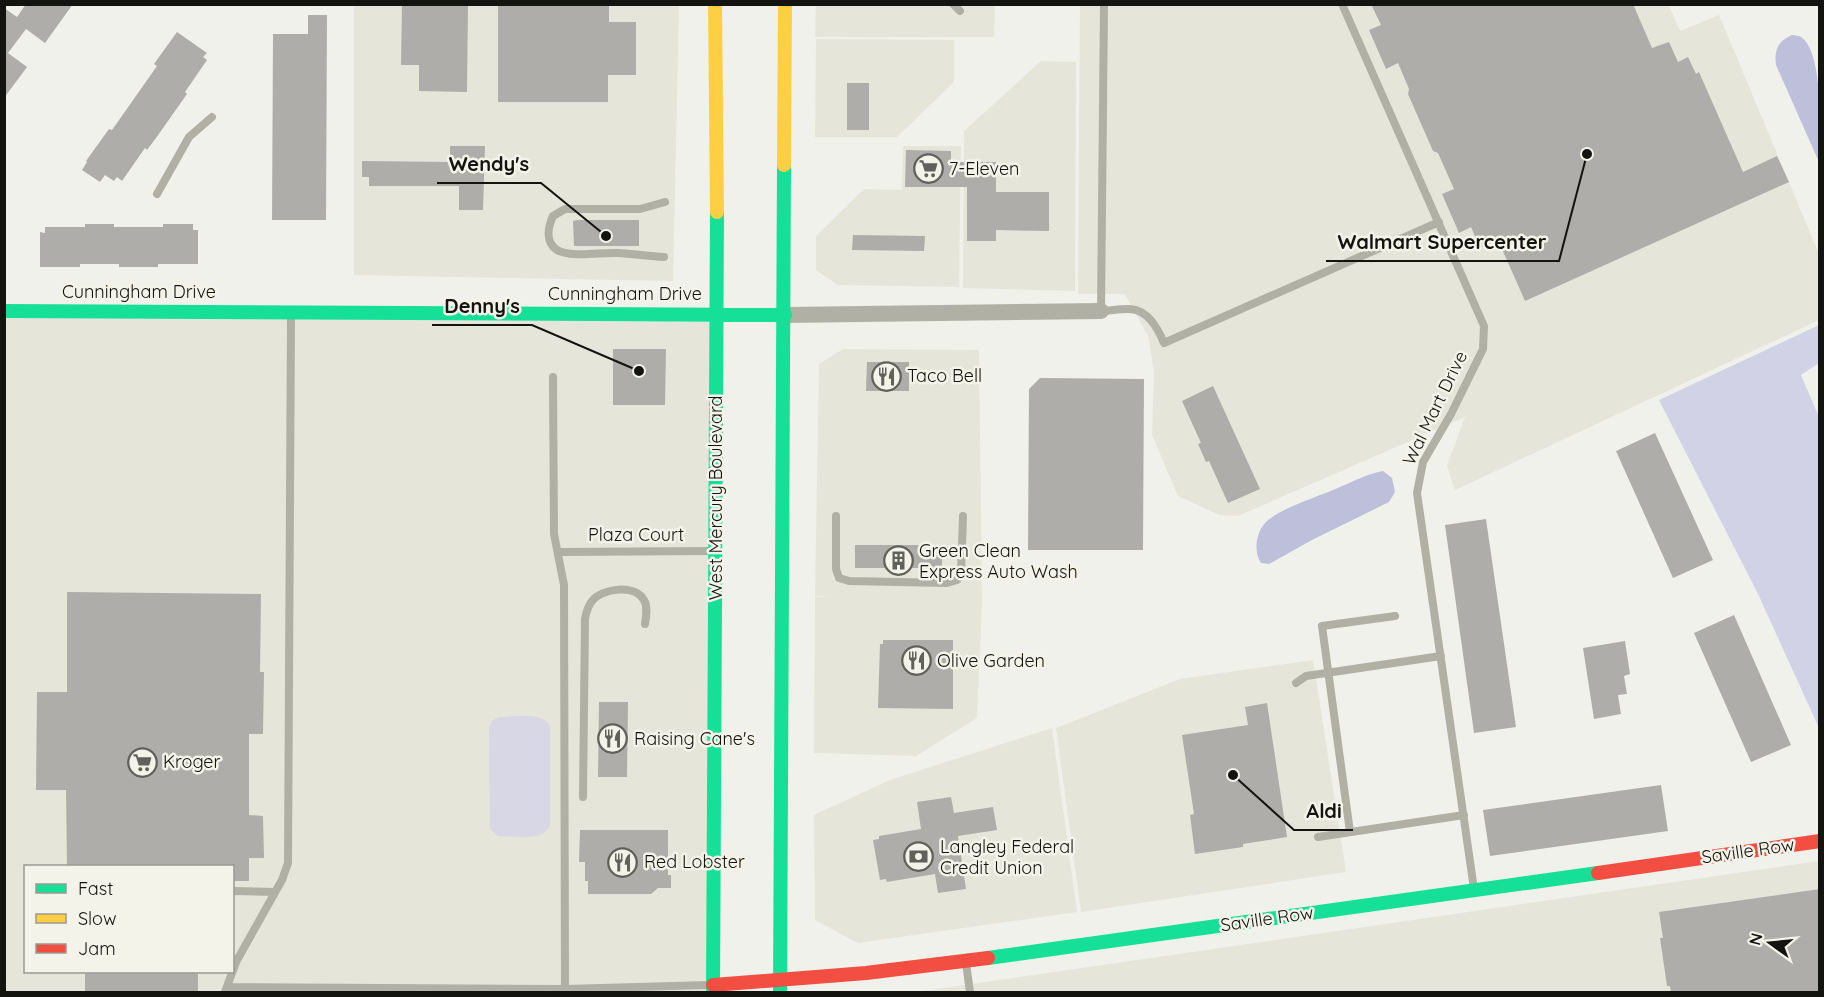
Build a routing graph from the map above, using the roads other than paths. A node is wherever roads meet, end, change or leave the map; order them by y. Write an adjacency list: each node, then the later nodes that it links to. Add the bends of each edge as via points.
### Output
1 (716, 4): 13 (main road, West Mercury Boulevard)
2 (785, 4): 14 (main road)
3 (1104, 4): 11 (lane)
4 (1342, 4): 8 (lane, Wal Mart Drive)
5 (212, 117): 6 (lane, via 189,137)
6 (157, 194)
7 (665, 202): 9 (lane, via 640,209 565,209 553,216 549,232 553,246 564,252)
8 (1439, 222): 11 (lane, via 1164,344 1158,330 1137,310); 22 (lane, Wal Mart Drive, via 1484,326 1483,349 1423,462 1418,482)
9 (664, 257)
10 (4, 311): 12 (main road, Cunningham Drive)
11 (1101, 311): 14 (street, Cunningham Drive)
12 (291, 312): 13 (main road, Cunningham Drive); 32 (lane, via 289,845 286,872)
13 (717, 314): 14 (main road, Cunningham Drive); 18 (main road, West Mercury Boulevard)
14 (785, 315): 36 (main road)
15 (553, 377): 19 (lane, via 554,524)
16 (836, 516): 17 (lane, via 839,578 948,583 961,575)
17 (963, 516)
18 (716, 551): 19 (lane, Plaza Court); 37 (main road, West Mercury Boulevard)
19 (558, 552): 39 (lane, via 564,585)
20 (1395, 616): 23 (lane, via 1322,626)
21 (645, 624): 25 (lane, via 646,605 634,592 609,591 592,601 587,610)
22 (1441, 656): 23 (lane); 26 (lane, Wal Mart Drive)
23 (1328, 672): 24 (lane, via 1306,675); 27 (lane)
24 (1296, 683)
25 (583, 797)
26 (1464, 815): 27 (lane); 30 (lane, Wal Mart Drive)
27 (1350, 832): 28 (lane)
28 (1318, 837)
29 (1820, 841): 30 (main road, Saville Row)
30 (1474, 889): 33 (main road, Saville Row)
31 (234, 891): 32 (lane)
32 (276, 892): 34 (lane)
33 (966, 960): 36 (main road, Saville Row); 40 (lane)
34 (234, 968)
35 (232, 973): 38 (lane)
36 (780, 987): 37 (main road, Saville Row)
37 (713, 989): 39 (lane)
38 (226, 990): 39 (lane)
39 (565, 991)
40 (970, 993)

